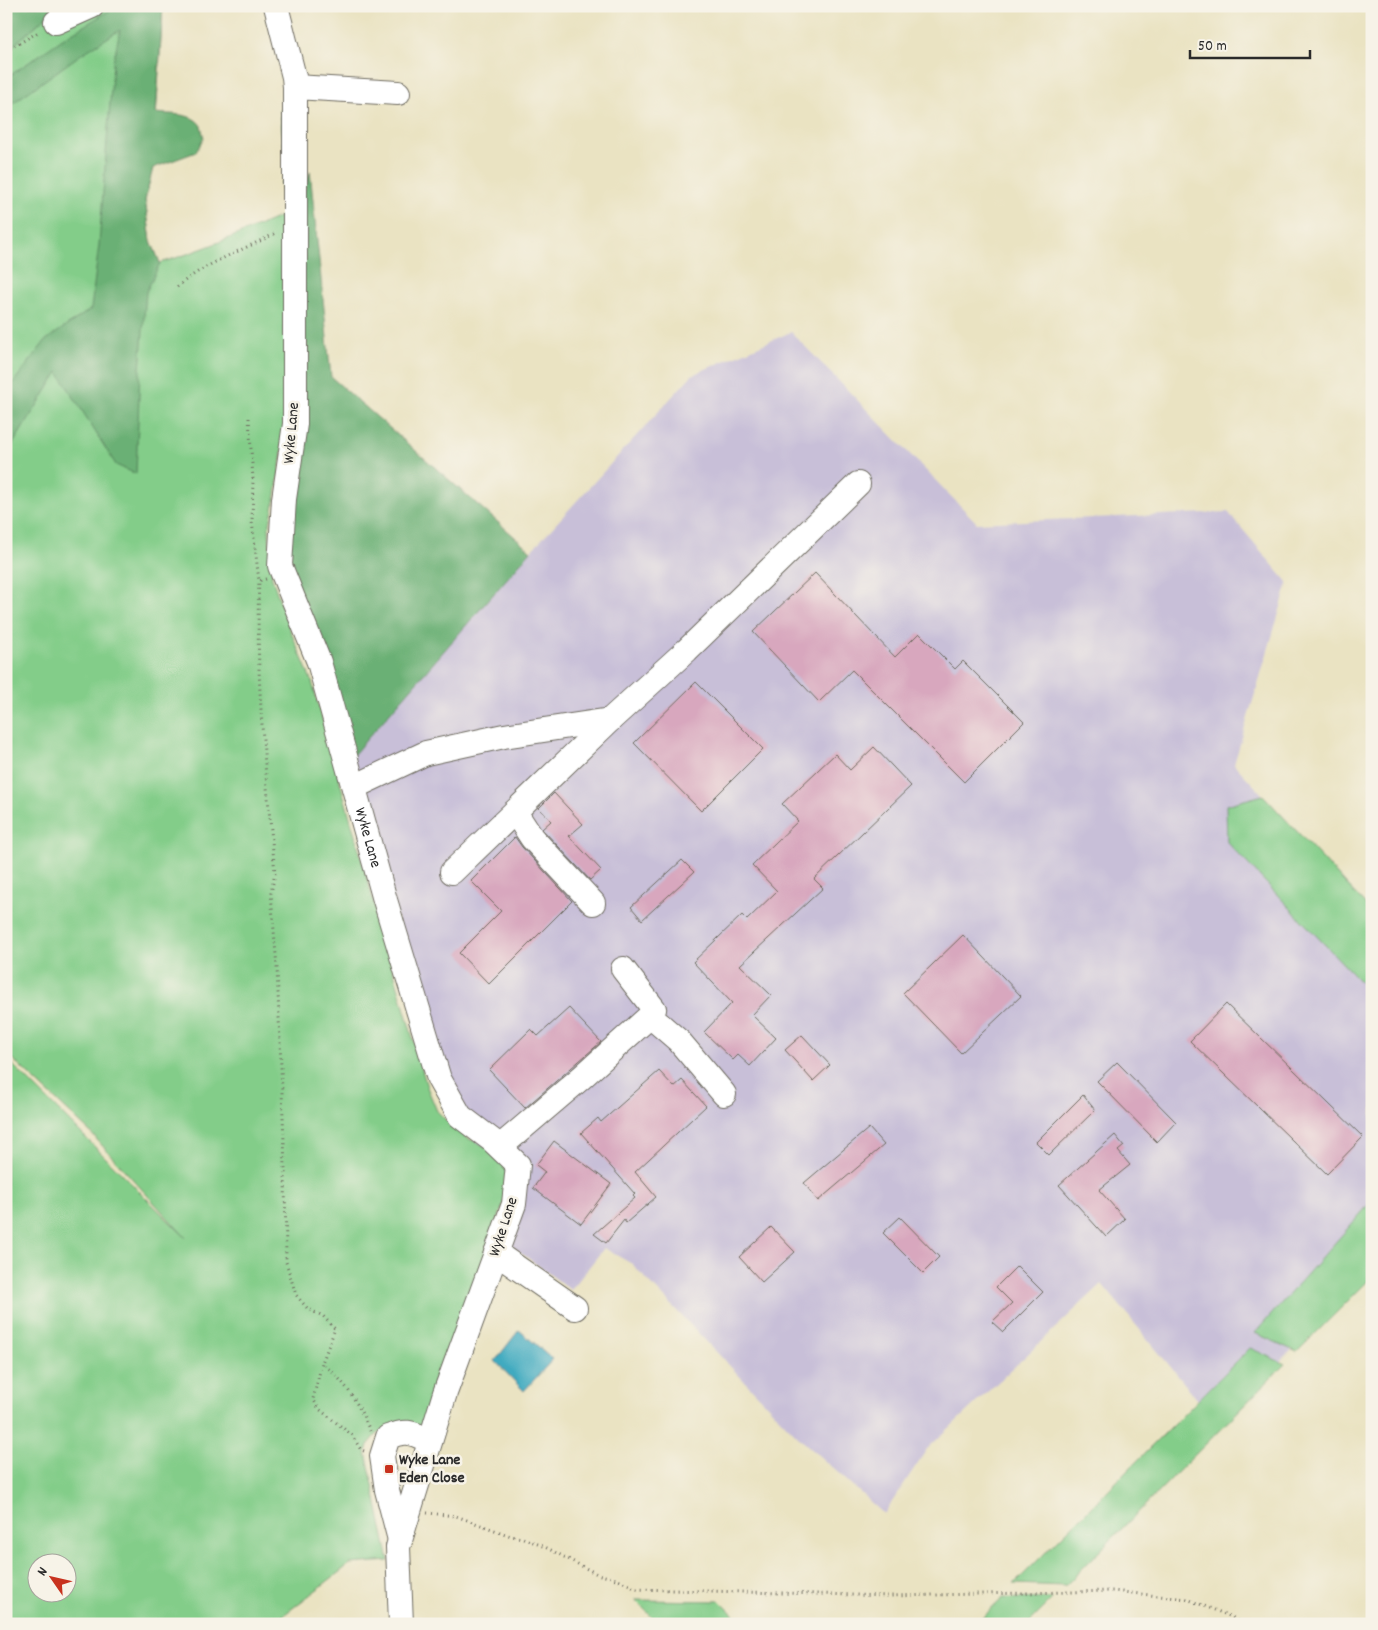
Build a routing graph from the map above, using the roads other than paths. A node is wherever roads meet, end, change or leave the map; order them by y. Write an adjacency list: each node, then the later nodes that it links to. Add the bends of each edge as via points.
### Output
1 (92, 6): 3 (street)
2 (276, 6): 4 (street, Wyke Lane)
3 (56, 22)
4 (294, 87): 5 (street); 8 (street, Wyke Lane, via 295,424 284,499 280,566 319,662)
5 (398, 93)
6 (858, 484): 7 (street)
7 (610, 720): 8 (street, via 504,736 426,753); 9 (street)
8 (354, 787): 15 (street, Wyke Lane, via 439,1080 460,1116)
9 (515, 812): 10 (street); 11 (street, via 532,838)
10 (452, 872)
11 (593, 903)
12 (623, 969): 13 (street, via 654,1008)
13 (650, 1016): 14 (street, via 679,1041); 15 (street)
14 (724, 1094)
15 (500, 1147): 16 (street, Wyke Lane, via 518,1165 514,1204)
16 (496, 1253): 17 (street); 18 (street, Wyke Lane)
17 (575, 1308)
18 (430, 1441): 19 (street, Wyke Lane); 19 (street, via 411,1432 388,1437 383,1451 387,1490)
19 (400, 1540): 20 (street, Wyke Lane)
20 (401, 1624)

